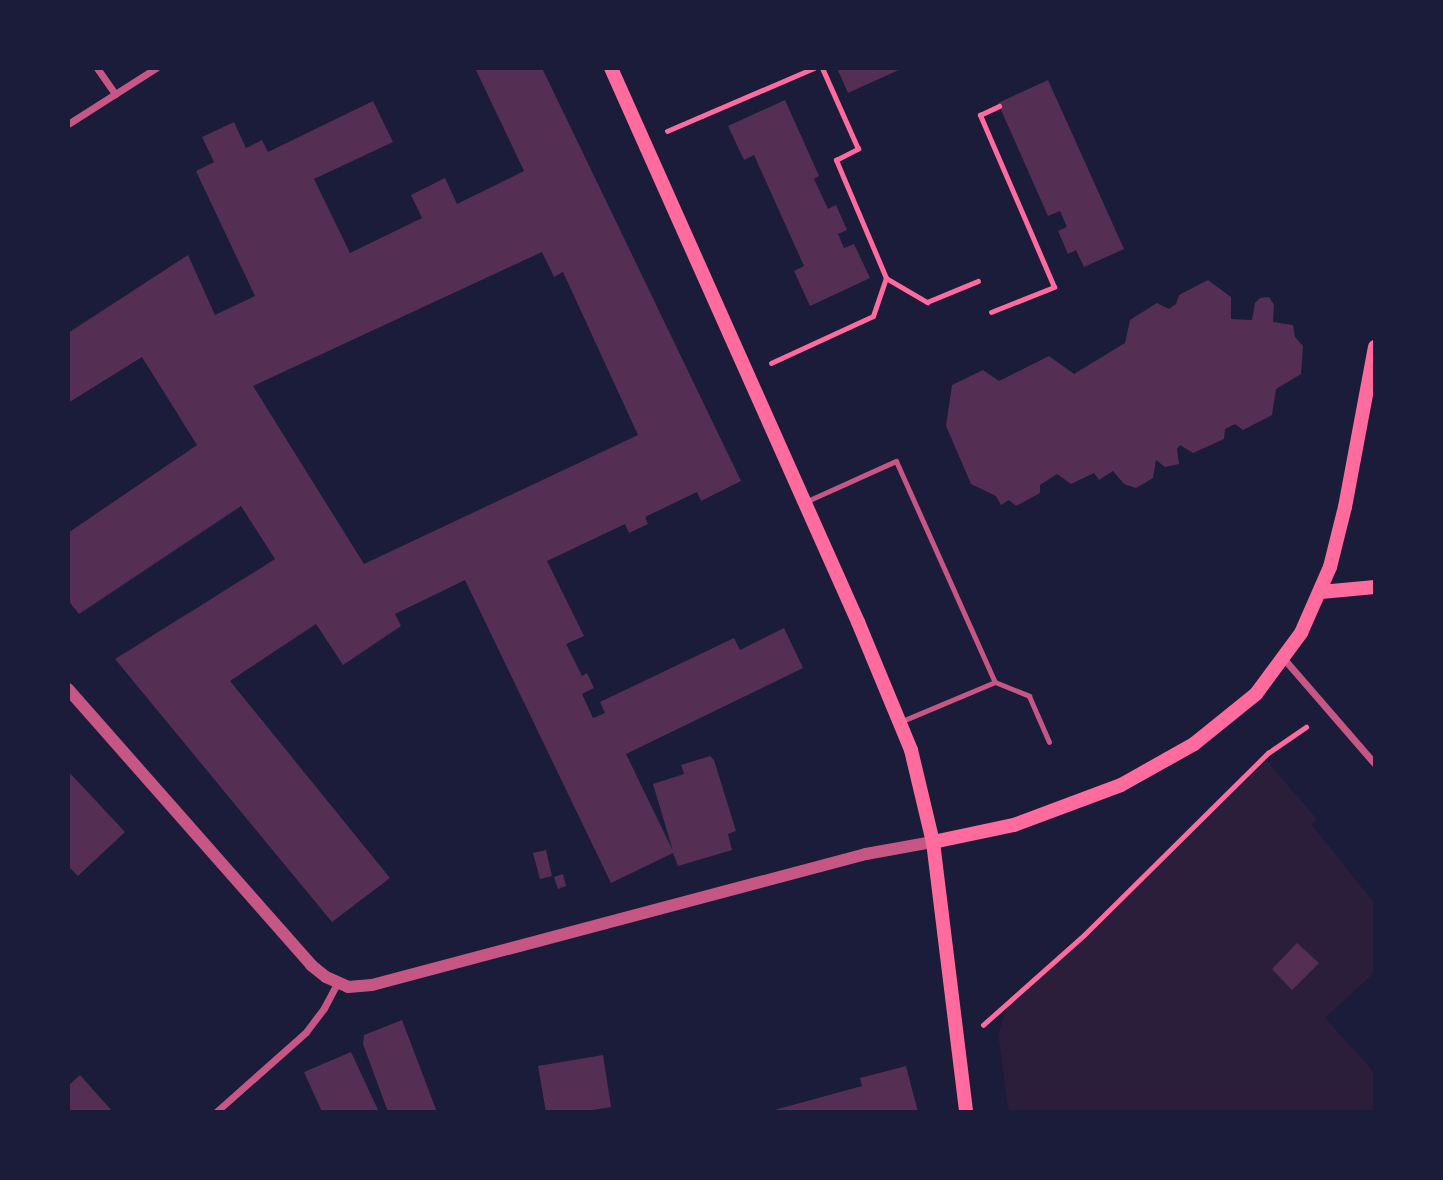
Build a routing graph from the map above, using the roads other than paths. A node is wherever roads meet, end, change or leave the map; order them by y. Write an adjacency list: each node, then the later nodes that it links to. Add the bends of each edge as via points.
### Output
1 (97, 68): 4 (street)
2 (156, 68): 4 (street)
3 (611, 68): 7 (main road)
4 (115, 94): 5 (street)
5 (68, 124)
6 (1375, 347): 9 (main road, via 1342,522)
7 (804, 502): 11 (lane, via 896,461); 13 (main road)
8 (1375, 587): 9 (main road)
9 (1321, 592): 10 (main road)
10 (1284, 659): 15 (street); 16 (main road, via 1256,694 1217,728 1145,774 1048,814)
11 (995, 682): 13 (lane); 14 (lane, via 1029,696)
12 (68, 689): 17 (street, via 311,965)
13 (900, 722): 16 (main road, via 919,773)
14 (1049, 742)
15 (1375, 764)
16 (933, 842): 17 (street, via 866,854 372,985); 19 (main road)
17 (337, 984): 18 (street, via 306,1032)
18 (216, 1112)
19 (966, 1112)

